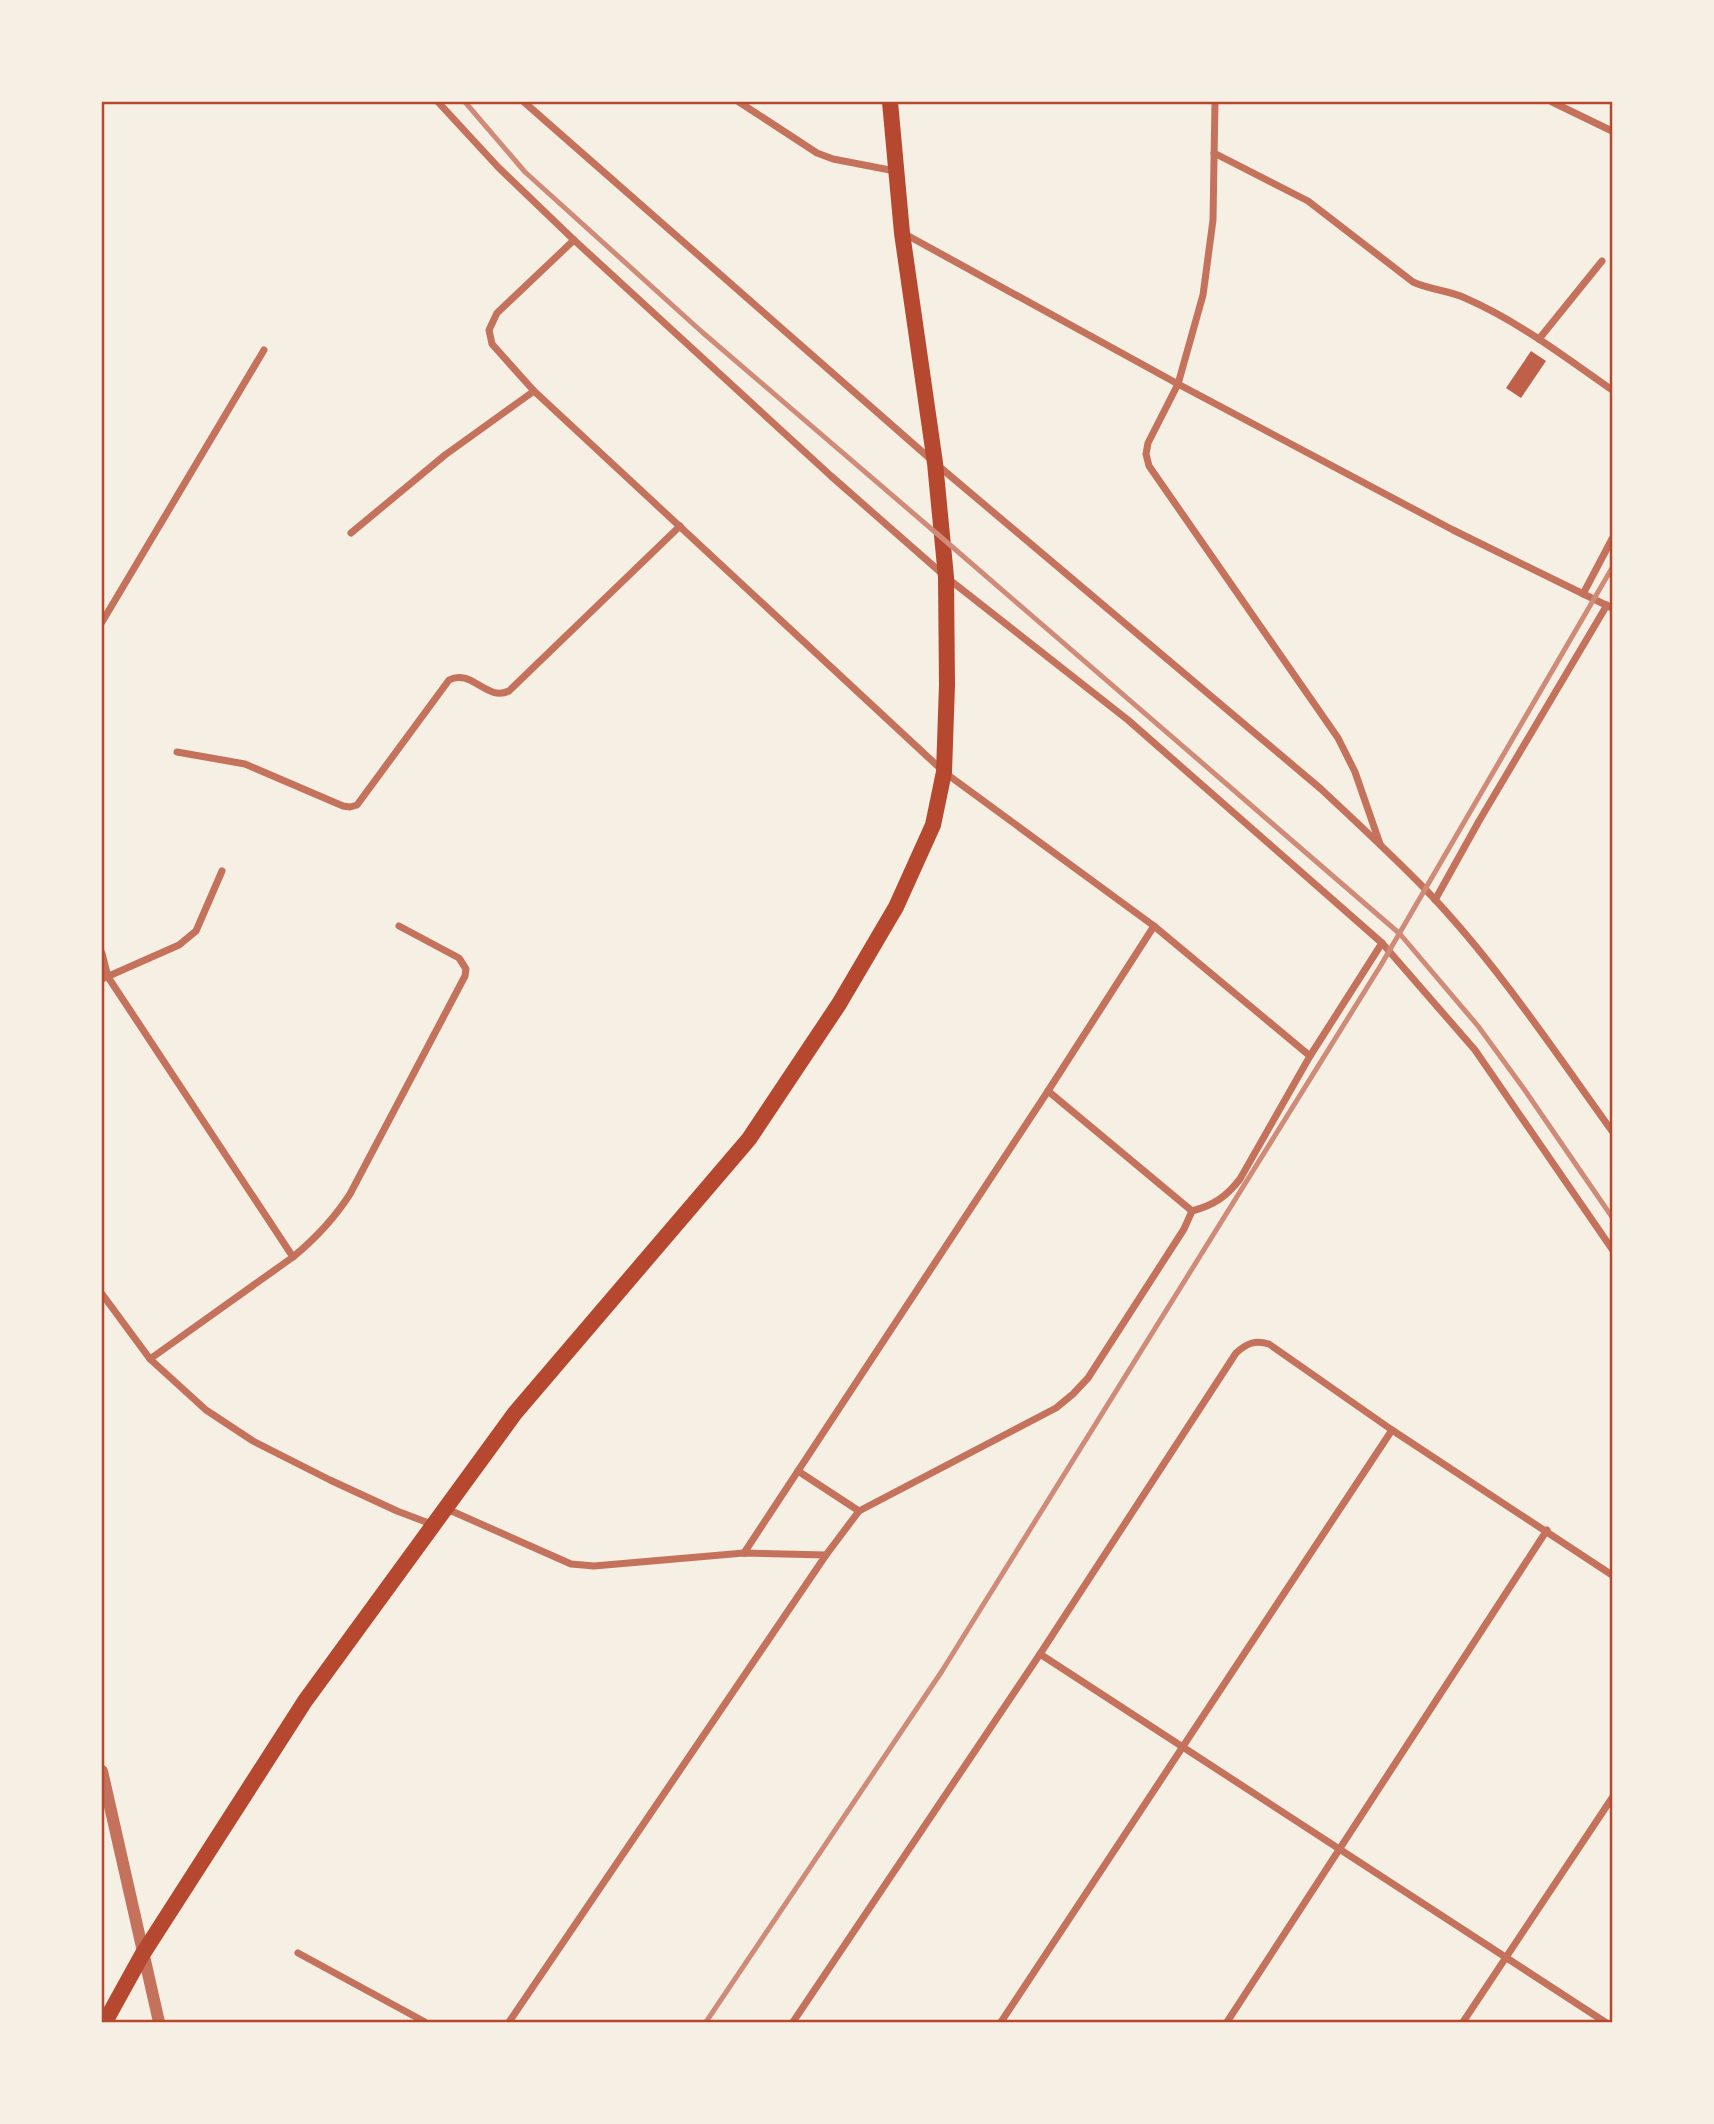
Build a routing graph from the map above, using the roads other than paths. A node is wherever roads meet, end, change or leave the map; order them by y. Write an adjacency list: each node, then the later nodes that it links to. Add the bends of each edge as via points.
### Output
1 (438, 102): 11 (street)
2 (524, 102): 18 (street)
3 (739, 102): 9 (street, via 817,153)
4 (890, 102): 9 (main road)
5 (1216, 102): 8 (street)
6 (1552, 102): 7 (street)
7 (1612, 131)
8 (1214, 153): 13 (street, via 1308,201 1413,282 1465,298); 15 (street, via 1213,220 1203,295)
9 (895, 171): 10 (main road)
10 (902, 233): 15 (street); 18 (main road)
11 (574, 240): 17 (street, via 497,313 489,330 492,344); 22 (street)
12 (1602, 261): 13 (street)
13 (1539, 339): 16 (street)
14 (264, 350): 25 (street)
15 (1178, 384): 23 (street); 28 (street, via 1148,443 1149,466 1338,738)
16 (1612, 390)
17 (534, 391): 19 (street); 20 (street, via 445,455)
18 (935, 463): 22 (main road); 28 (street, via 1321,789)
19 (680, 526): 26 (street, via 509,691 495,693 465,677 449,680 357,805 343,806 245,764); 27 (street)
20 (351, 533)
21 (1612, 539): 23 (street)
22 (946, 578): 27 (main road); 33 (street, via 1128,720)
23 (1583, 594): 24 (street)
24 (1610, 607): 30 (street)
25 (102, 622)
26 (177, 752)
27 (944, 772): 32 (street); 46 (main road, via 933,825 896,906 839,1004 749,1139 516,1413)
28 (1381, 847): 30 (street)
29 (222, 871): 35 (street, via 196,931 179,945)
30 (1435, 900): 38 (street, via 1512,993)
31 (399, 926): 41 (street, via 458,958 466,976 350,1194 336,1216)
32 (1154, 926): 36 (street); 37 (street)
33 (1382, 943): 36 (street); 40 (street, via 1475,1050)
34 (102, 953): 35 (street)
35 (105, 978): 41 (street)
36 (1310, 1056): 39 (street, via 1228,1195)
37 (1048, 1091): 39 (street); 45 (street)
38 (1612, 1131)
39 (1192, 1211): 47 (street, via 1088,1378 1073,1394 1056,1408)
40 (1612, 1249)
41 (293, 1257): 43 (street)
42 (102, 1294): 43 (street)
43 (150, 1359): 48 (street, via 206,1410 253,1441)
44 (1392, 1430): 49 (street); 53 (street, via 1269,1344 1246,1344); 54 (street)
45 (798, 1471): 47 (street); 50 (street)
46 (447, 1509): 48 (main road); 50 (street, via 571,1563 594,1566)
47 (859, 1511): 51 (street)
48 (435, 1525): 59 (main road, via 305,1701)
49 (1547, 1530): 52 (street); 57 (street)
50 (744, 1553): 51 (street)
51 (826, 1555): 64 (street)
52 (1612, 1575)
53 (1040, 1654): 54 (street); 65 (street)
54 (1183, 1747): 57 (street); 66 (street)
55 (102, 1771): 59 (street)
56 (1612, 1798): 60 (street)
57 (1339, 1849): 60 (street); 67 (street)
58 (298, 1953): 63 (street)
59 (142, 1955): 61 (main road); 62 (street)
60 (1506, 1958): 68 (street); 69 (street)
61 (105, 2022)
62 (159, 2022)
63 (425, 2022)
64 (509, 2022)
65 (793, 2022)
66 (1001, 2022)
67 (1227, 2022)
68 (1463, 2022)
69 (1605, 2022)

